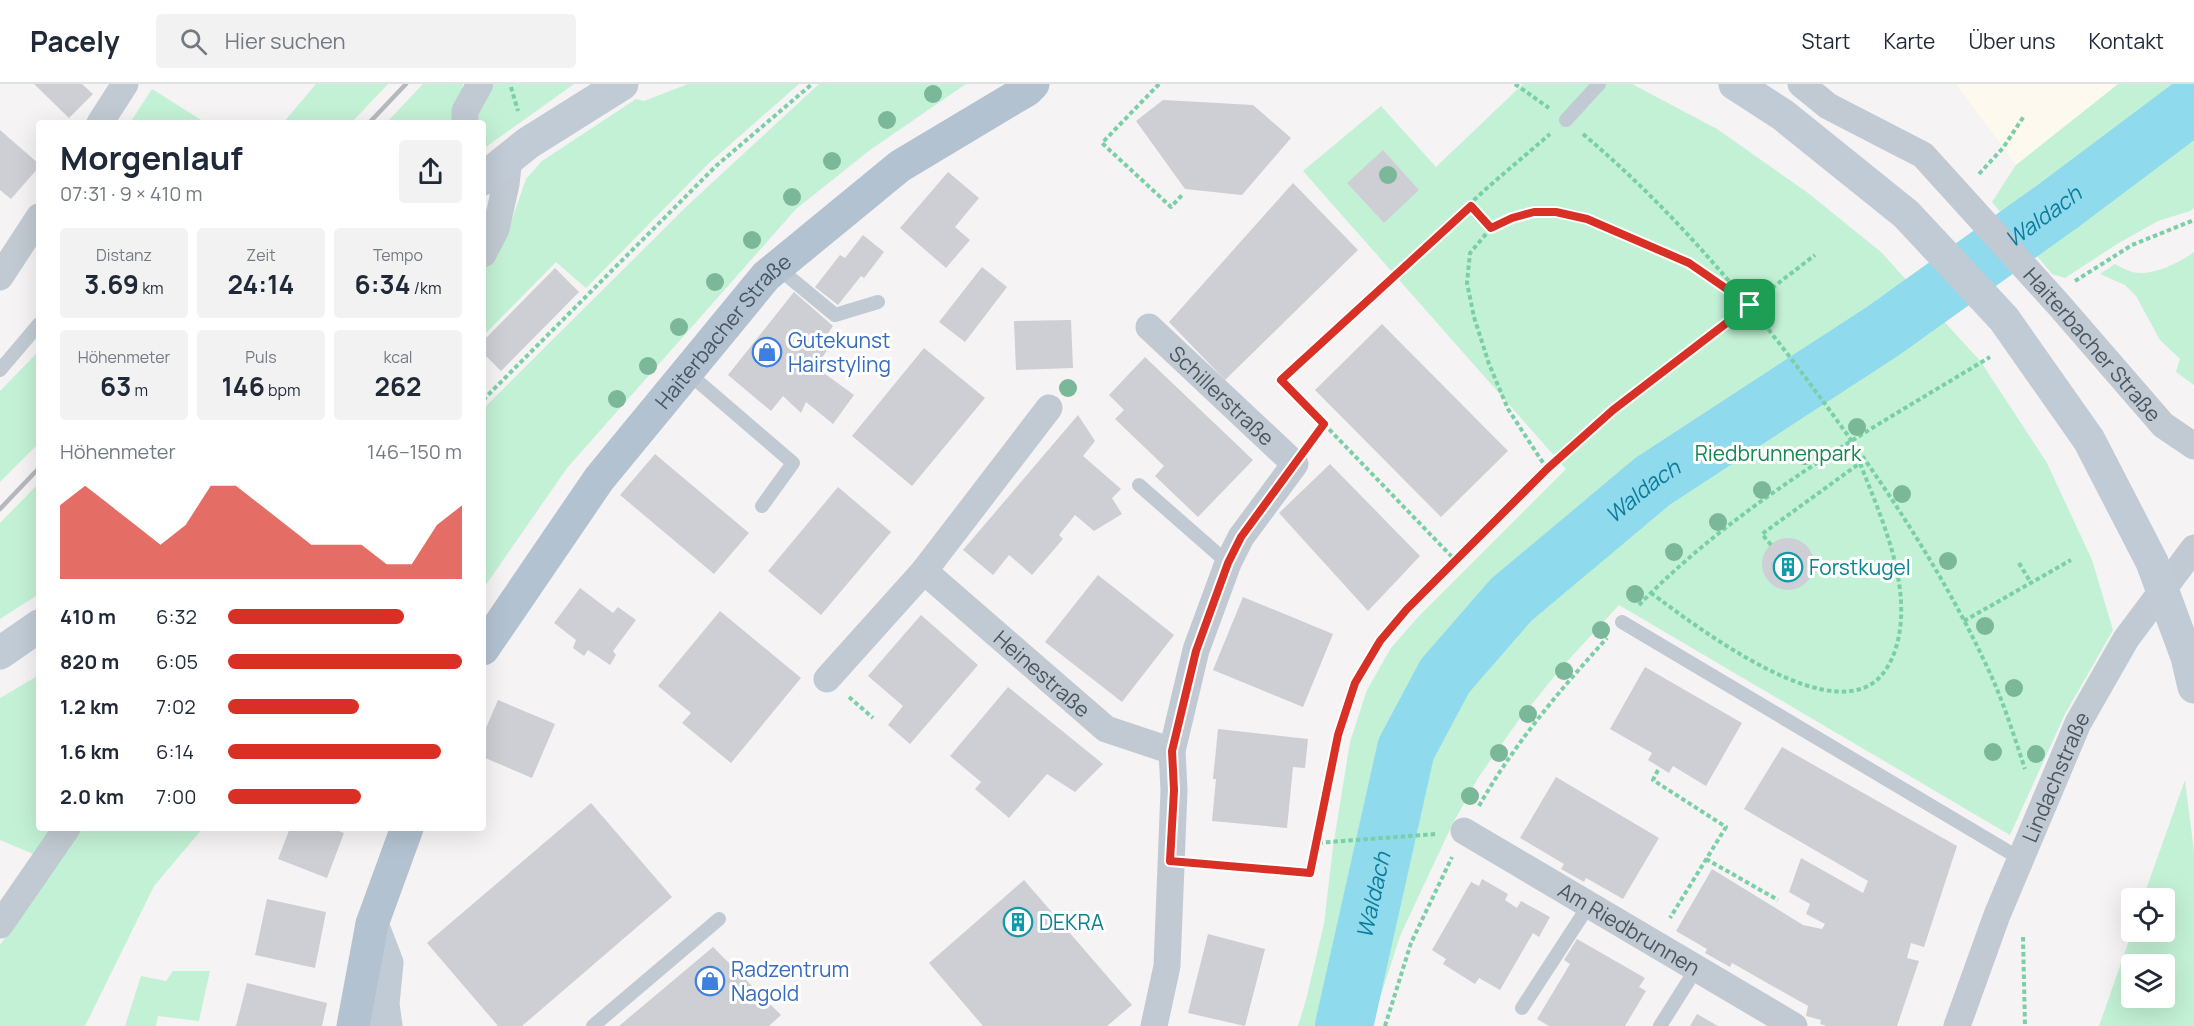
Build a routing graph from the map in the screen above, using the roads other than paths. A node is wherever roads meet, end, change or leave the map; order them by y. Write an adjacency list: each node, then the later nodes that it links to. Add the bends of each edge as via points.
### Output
1 (125, 84): 9 (street)
2 (480, 84): 8 (street)
3 (622, 84): 11 (main road)
4 (1033, 84): 15 (main road, Haiterbacher Straße, via 900,166)
5 (1599, 84): 10 (lane)
6 (1735, 84): 34 (main road, bridge, via 1783,115 1906,214 2004,319 2090,440 2152,562)
7 (1801, 84): 23 (street, Haiterbacher Straße, via 1828,106 1923,155 2163,425)
8 (465, 117)
9 (102, 120)
10 (1566, 120)
11 (509, 158): 12 (main road); 14 (street, via 496,229)
12 (486, 177)
13 (36, 222): 16 (street)
14 (486, 248)
15 (777, 267): 17 (lane, via 835,315); 21 (main road, Haiterbacher Straße)
16 (0, 277)
17 (878, 302)
18 (1149, 327): 27 (street, Schillerstraße, via 1295,464 1241,537)
19 (36, 328): 20 (lane)
20 (0, 370)
21 (687, 372): 25 (lane, via 793,463); 31 (main road, Haiterbacher Straße, via 599,479)
22 (1049, 408): 28 (street)
23 (2194, 447)
24 (1139, 485): 27 (lane)
25 (762, 506)
26 (2194, 548): 39 (street, Lindachstraße, via 2126,639 2078,723)
27 (1228, 563): 35 (street, via 1196,651)
28 (924, 572): 33 (street); 35 (street, Heinestraße, via 1106,729)
29 (1622, 622): 39 (lane)
30 (36, 628): 32 (main road)
31 (486, 645)
32 (0, 653)
33 (827, 679)
34 (2194, 687)
35 (1172, 751): 49 (street, via 1167,966)
36 (65, 831): 43 (street)
37 (406, 831): 42 (main road)
38 (1452, 832): 40 (street, Am Riedbrunnen)
39 (2019, 858): 52 (street, Lindachstraße)
40 (1589, 905): 44 (street, Am Riedbrunnen); 45 (lane)
41 (719, 919): 48 (lane)
42 (372, 924): 46 (main road); 47 (main road, via 387,963 383,1004)
43 (0, 925)
44 (1696, 969): 50 (lane); 51 (street, Am Riedbrunnen)
45 (1522, 1008)
46 (353, 1026)
47 (386, 1026)
48 (593, 1026)
49 (1154, 1026)
50 (1660, 1026)
51 (1794, 1026)
52 (1957, 1026)

